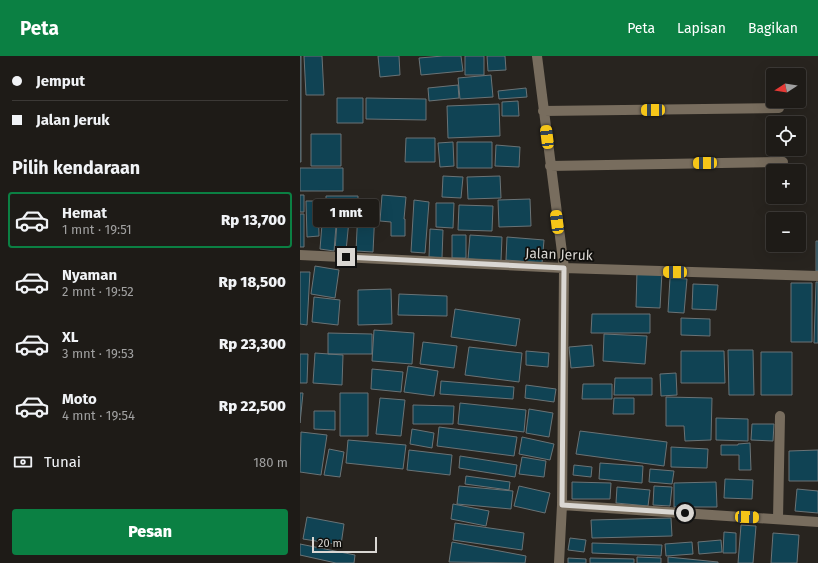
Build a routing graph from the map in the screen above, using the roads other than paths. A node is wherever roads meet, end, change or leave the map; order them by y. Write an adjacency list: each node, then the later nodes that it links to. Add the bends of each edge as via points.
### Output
1 (537, 56): 3 (street)
2 (779, 108): 3 (street)
3 (543, 111): 5 (street)
4 (782, 162): 5 (street)
5 (550, 166): 7 (street)
6 (300, 255): 7 (street, Jalan Jeruk)
7 (564, 268): 8 (street, Jalan Jeruk); 10 (street)
8 (818, 276)
9 (780, 416): 11 (street)
10 (562, 505): 11 (street); 13 (street)
11 (778, 519): 12 (street)
12 (818, 522)
13 (559, 563)

